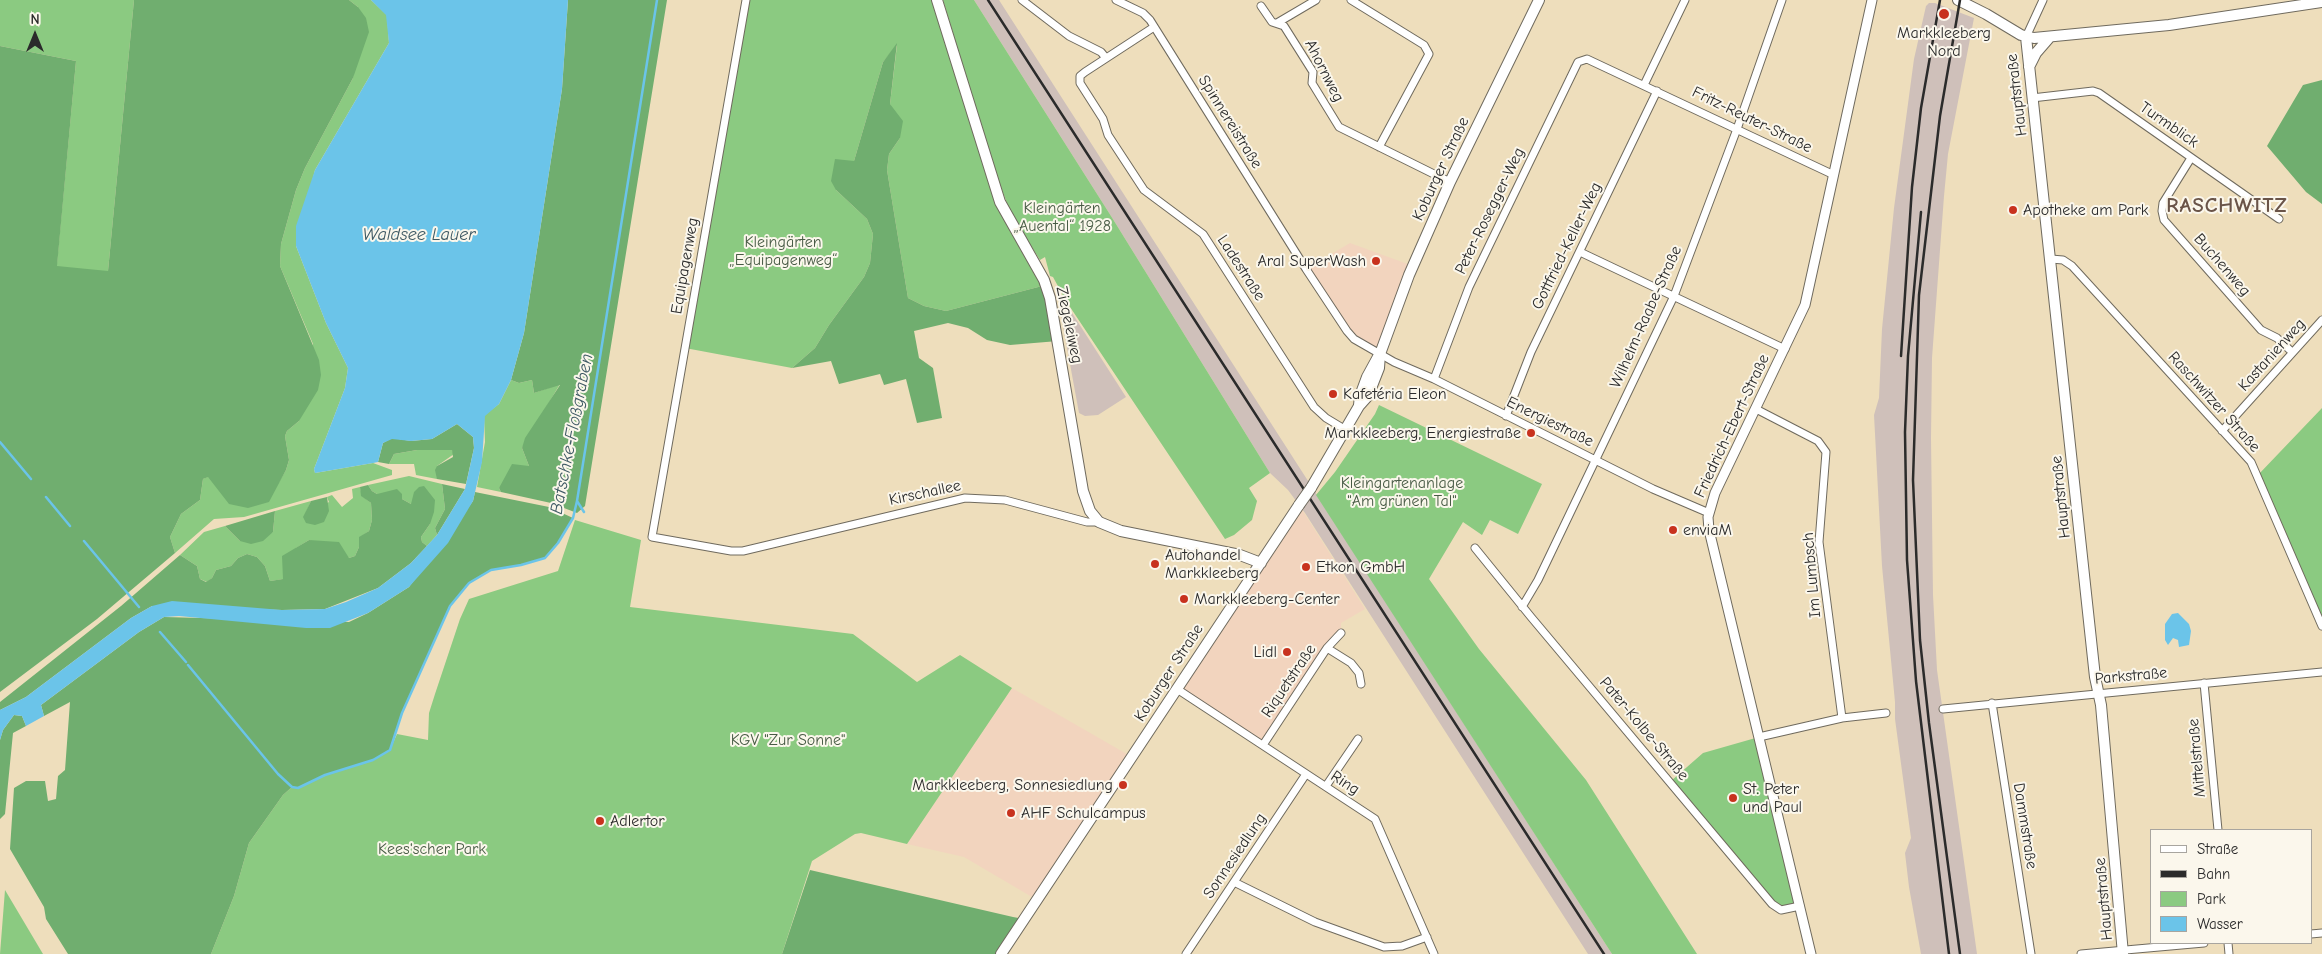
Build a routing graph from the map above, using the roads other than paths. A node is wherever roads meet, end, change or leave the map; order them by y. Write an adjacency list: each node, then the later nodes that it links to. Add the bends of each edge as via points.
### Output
1 (746, 0): 47 (street, Equipagenweg)
2 (937, 0): 46 (main road, Ziegeleiweg, via 1000,202 1044,280 1050,298 1083,491 1090,511)
3 (1022, 0): 20 (street, via 1069,36 1102,52)
4 (1116, 0): 17 (street, Spinnereistraße, via 1143,13)
5 (1316, 0): 16 (street)
6 (1351, 0): 27 (street, via 1424,45 1429,54)
7 (1539, 0): 30 (main road, Koburger Straße)
8 (1685, 0): 23 (street)
9 (1782, 0): 26 (street, Wilhelm-Raabe-Straße)
10 (1872, 0): 29 (street, Friedrich-Ebert-Straße)
11 (1958, 0): 18 (main road)
12 (2043, 0): 18 (street)
13 (2305, 2): 14 (main road); 19 (main road, via 2240,16)
14 (2322, 2)
15 (1261, 6): 16 (street, Ahornweg, via 1272,22)
16 (1277, 23): 27 (street, Ahornweg, via 1284,26 1314,72 1312,83 1339,127)
17 (1154, 27): 20 (street); 38 (street, Spinnereistraße, via 1338,319 1354,339)
18 (2026, 37): 19 (main road); 22 (main road, Hauptstraße)
19 (2050, 38): 22 (main road, via 2036,52)
20 (1106, 58): 42 (street, Ladestraße, via 1080,76 1080,83 1104,119 1108,135 1144,190 1202,234 1314,407)
21 (1582, 60): 23 (street, Fritz-Reuter-Straße, via 1587,59); 39 (street, Peter-Rosegger-Weg, via 1578,62 1469,287)
22 (2028, 69): 25 (main road, Hauptstraße)
23 (1644, 85): 24 (street, Fritz-Reuter-Straße)
24 (1657, 90): 26 (street, Fritz-Reuter-Straße); 32 (street, Gottfried-Keller-Weg)
25 (2032, 98): 28 (street, Turmblick, via 2099,93); 33 (main road, Hauptstraße)
26 (1737, 129): 29 (street, Fritz-Reuter-Straße); 34 (street, Wilhelm-Raabe-Straße)
27 (1379, 147): 30 (street, Ahornweg)
28 (2191, 158): 31 (street, Turmblick); 37 (street, Buchenweg, via 2163,203 2164,220 2262,330)
29 (1834, 175): 36 (street, Friedrich-Ebert-Straße, via 1808,296)
30 (1450, 182): 38 (main road, Koburger Straße, via 1409,276)
31 (2279, 219)
32 (1580, 252): 34 (street); 41 (street, Gottfried-Keller-Weg, via 1532,352)
33 (2052, 259): 43 (street, Raschwitzer Straße, via 2072,266); 58 (main road, Hauptstraße)
34 (1674, 296): 36 (street); 44 (street, Wilhelm-Raabe-Straße)
35 (2322, 320): 37 (street, Kastanienweg)
36 (1785, 349): 40 (street, Friedrich-Ebert-Straße)
37 (2292, 352): 43 (street, Kastanienweg)
38 (1380, 354): 39 (street, Energiestraße); 42 (main road, Koburger Straße)
39 (1434, 379): 41 (street, Energiestraße)
40 (1756, 410): 45 (street, Friedrich-Ebert-Straße, via 1715,493); 62 (street, Im Lumbsch, via 1818,441 1826,452 1820,542)
41 (1506, 416): 44 (street, Energiestraße)
42 (1346, 430): 49 (main road, Koburger Straße, bridge)
43 (2222, 431): 51 (street, Raschwitzer Straße, via 2251,462 2258,475)
44 (1596, 460): 45 (street, Energiestraße); 50 (street, Wilhelm-Raabe-Straße)
45 (1709, 513): 63 (street, Friedrich-Ebert-Straße, via 1709,527)
46 (1099, 522): 47 (street, Kirschallee, via 1087,522 1006,500 965,498 743,550 731,551); 49 (main road, Kirschallee, via 1127,533 1240,555)
47 (652, 537)
48 (1475, 548): 50 (street, Pater-Kolbe-Straße)
49 (1261, 563): 57 (main road, Koburger Straße)
50 (1522, 607): 70 (street, Pater-Kolbe-Straße, via 1772,904 1781,910)
51 (2322, 626)
52 (1341, 633): 53 (street, Riquetstraße)
53 (1327, 648): 56 (street, via 1351,663 1359,673); 65 (street, Riquetstraße)
54 (2322, 672): 55 (street, Parkstraße)
55 (2204, 683): 58 (street, Parkstraße); 68 (street, Mittelstraße)
56 (1361, 684)
57 (1177, 689): 65 (street, Ring); 74 (main road, Koburger Straße)
58 (2098, 692): 59 (street, Parkstraße); 73 (main road, Hauptstraße)
59 (1992, 703): 60 (street, Parkstraße); 78 (street, Dammstraße)
60 (1943, 709)
61 (1886, 713): 62 (street)
62 (1842, 718): 63 (street)
63 (1759, 737): 70 (street, Friedrich-Ebert-Straße)
64 (1358, 738): 67 (street)
65 (1263, 745): 66 (street, Ring)
66 (1306, 774): 67 (street, Ring); 69 (street, Sonnesiedlung)
67 (1326, 786): 71 (street, Ring, via 1375,819)
68 (2218, 829)
69 (1234, 882): 71 (street, via 1316,922 1384,946 1402,946); 75 (street, Sonnesiedlung)
70 (1800, 906): 77 (street, Friedrich-Ebert-Straße)
71 (1427, 937): 76 (street, Ring)
72 (2196, 944): 73 (street)
73 (2123, 953): 79 (street)
74 (1001, 954)
75 (1186, 954)
76 (1434, 954)
77 (1811, 954)
78 (2030, 954)
79 (2081, 954)

